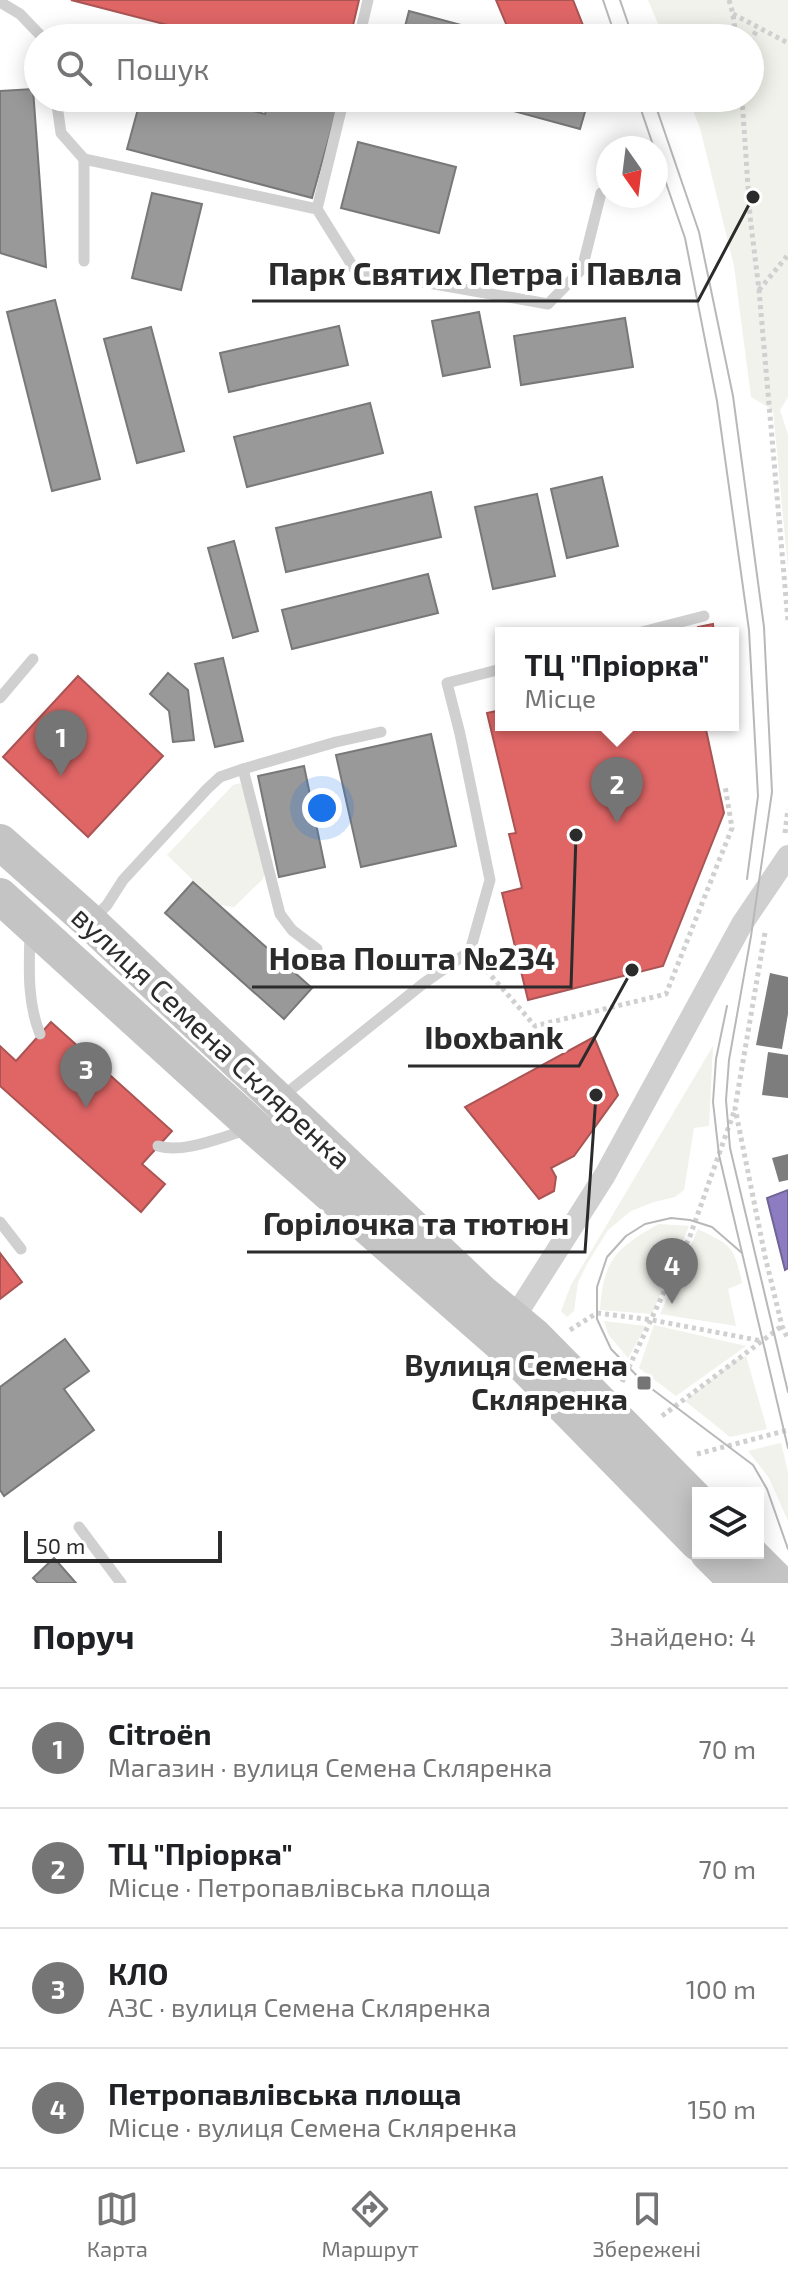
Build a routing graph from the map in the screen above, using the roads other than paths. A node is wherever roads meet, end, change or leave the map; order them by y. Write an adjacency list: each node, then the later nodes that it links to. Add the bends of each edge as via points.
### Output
1 (368, 0): 4 (lane)
2 (0, 2): 3 (lane)
3 (30, 24)
4 (362, 24)
5 (58, 112): 7 (lane, via 61,133)
6 (341, 112): 9 (lane)
7 (84, 159): 9 (lane); 10 (lane)
8 (597, 208): 9 (lane, via 582,269 548,304 355,270)
9 (317, 209)
10 (84, 261)
11 (704, 616): 12 (lane)
12 (661, 627)
13 (33, 659): 15 (lane)
14 (495, 671): 25 (lane, via 447,683 490,880 470,951)
15 (0, 698)
16 (381, 732): 17 (lane)
17 (243, 769): 21 (lane, via 220,777 207,789); 23 (lane, via 280,914)
18 (0, 842): 21 (main road, вулиця Семена Скляренка)
19 (784, 861): 29 (street, via 742,924 605,1175)
20 (0, 896): 22 (main road, вулиця Семена Скляренка)
21 (90, 922): 25 (main road, вулиця Семена Скляренка)
22 (30, 924): 24 (lane, via 29,971); 25 (main road, вулиця Семена Скляренка)
23 (317, 949)
24 (40, 1034)
25 (266, 1114): 26 (lane, via 182,1148); 29 (main road, вулиця Семена Скляренка); 29 (main road, вулиця Семена Скляренка, via 348,1160 481,1292)
26 (158, 1146)
27 (0, 1222): 28 (lane)
28 (21, 1249)
29 (506, 1330): 30 (main road, вулиця Семена Скляренка, via 533,1335); 32 (main road, вулиця Семена Скляренка, via 515,1356)
30 (692, 1496)
31 (79, 1527): 35 (lane)
32 (692, 1537)
33 (714, 1559): 36 (main road)
34 (755, 1559): 37 (main road)
35 (121, 1583)
36 (738, 1583)
37 (779, 1583)

